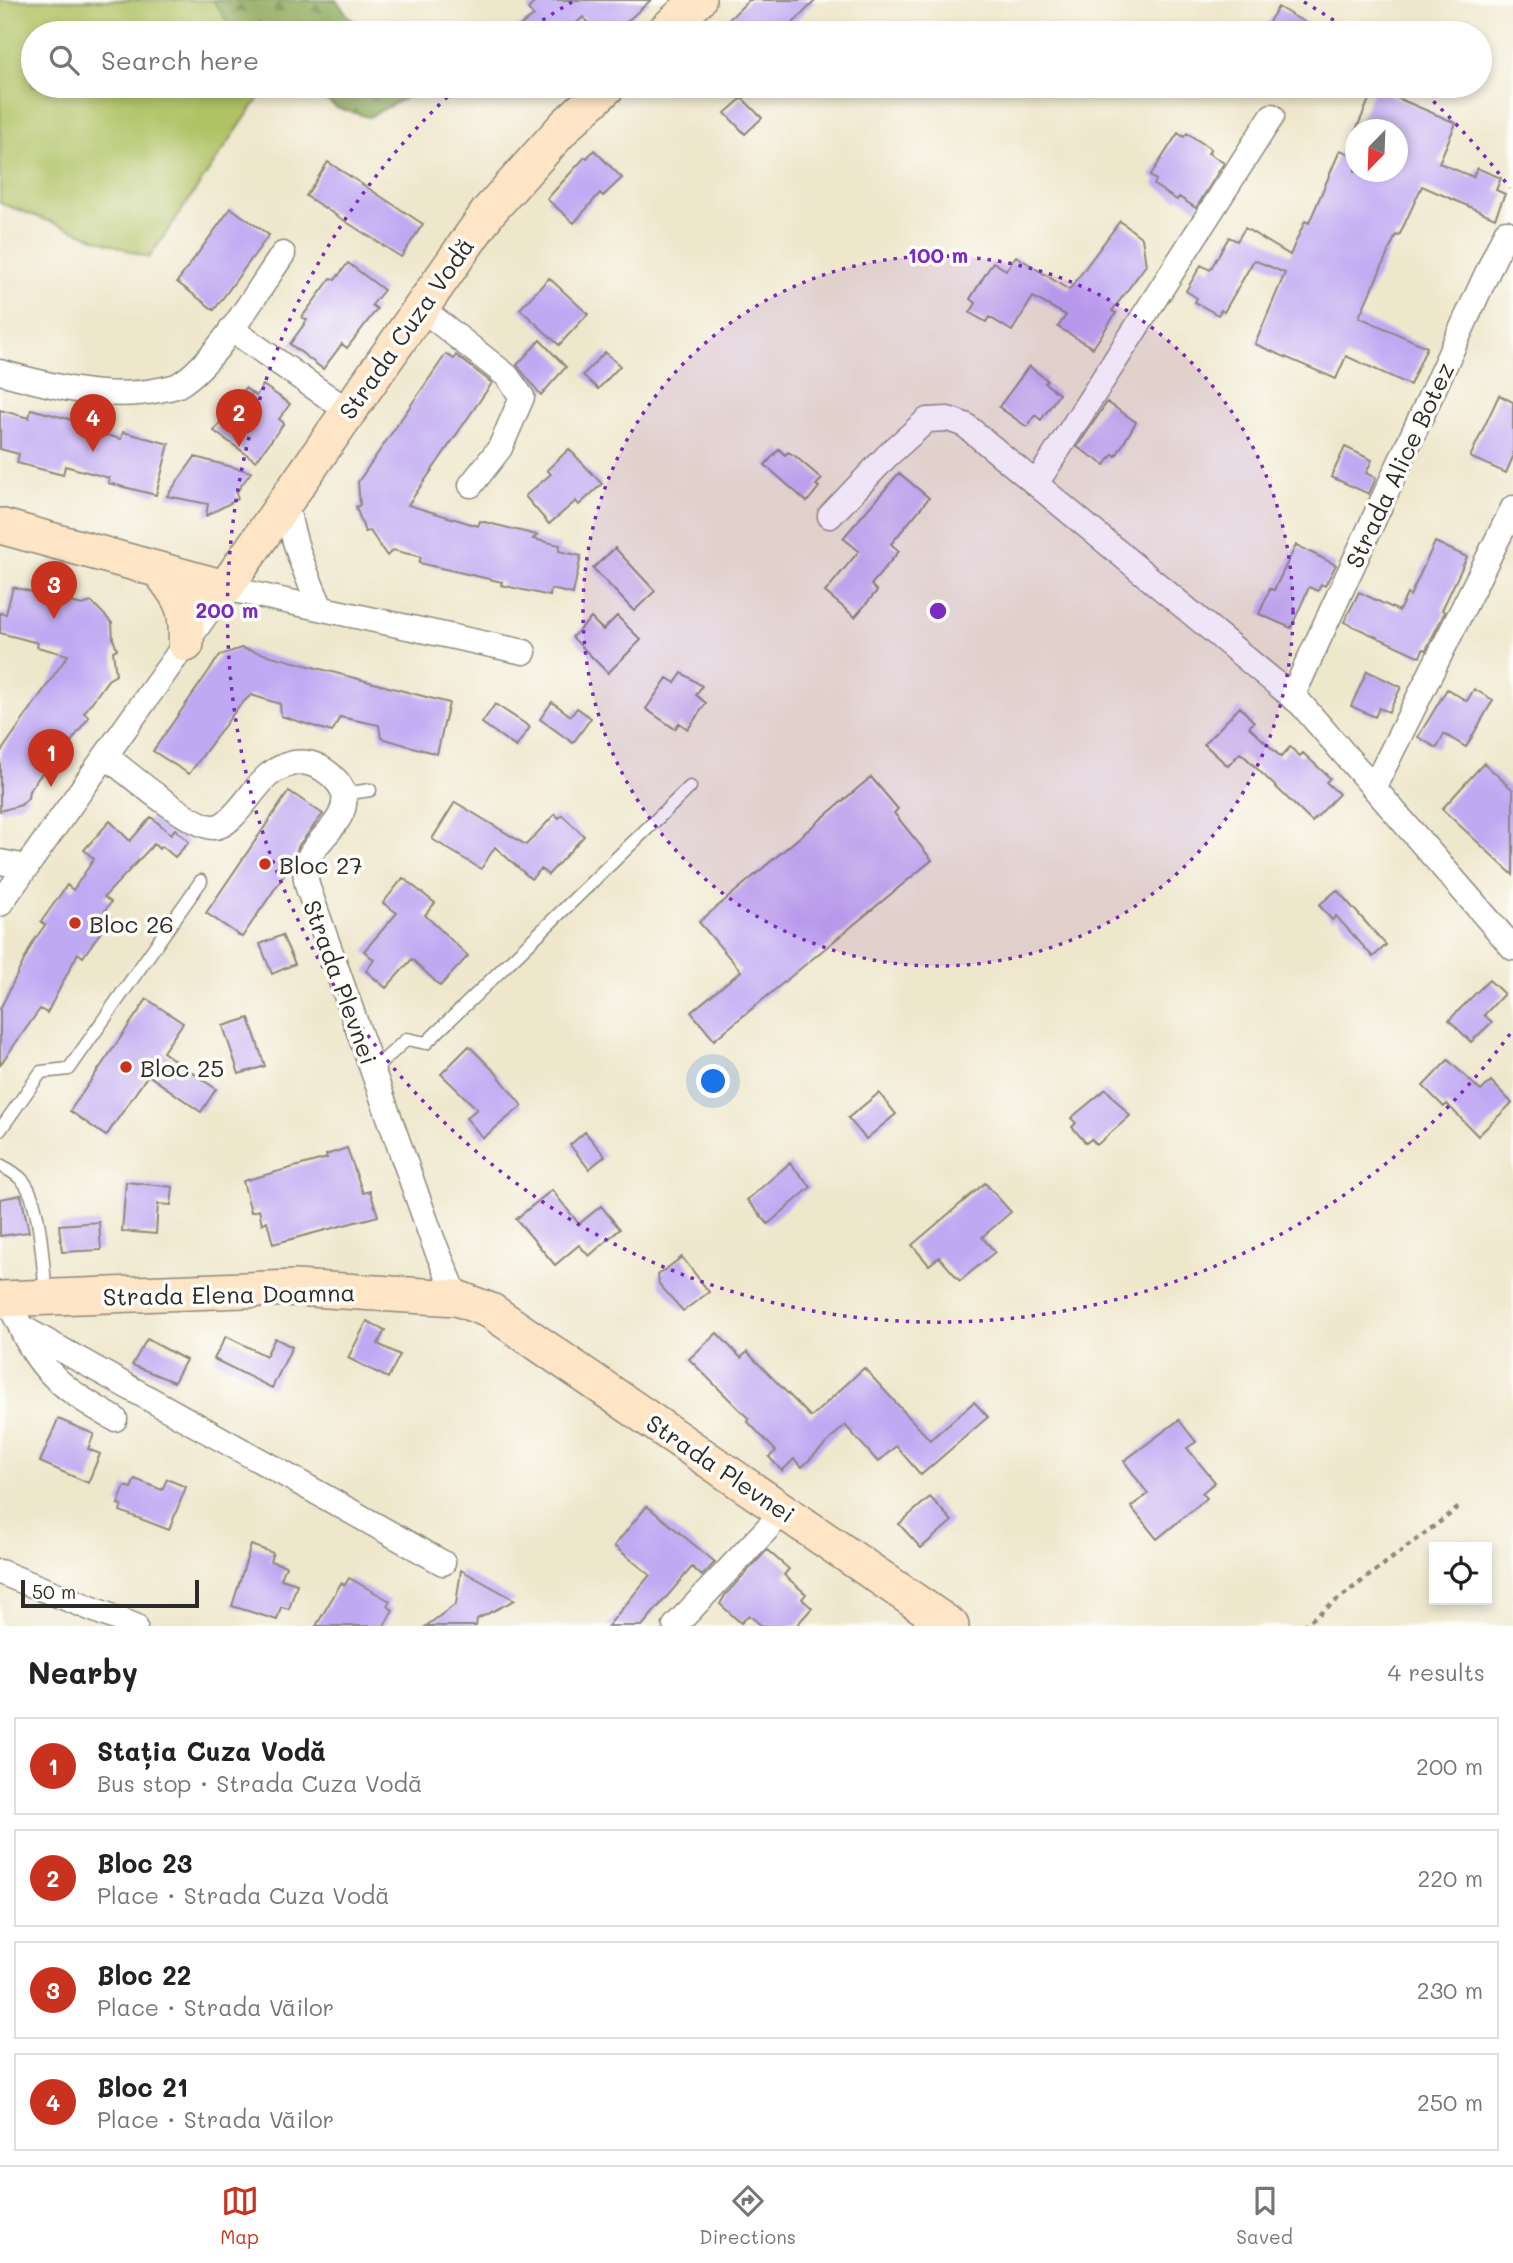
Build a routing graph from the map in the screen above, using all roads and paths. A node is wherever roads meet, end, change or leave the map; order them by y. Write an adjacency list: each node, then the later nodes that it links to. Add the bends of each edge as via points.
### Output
1 (698, 0): 2 (street)
2 (676, 21)
3 (595, 98): 7 (street, Strada Cuza Vodă, via 489,211)
4 (1272, 116): 11 (street)
5 (1506, 232): 22 (street, Strada Alice Botez)
6 (283, 254): 8 (street)
7 (421, 308): 10 (street, Strada Cuza Vodă); 12 (street, via 507,376 522,397 500,448)
8 (231, 329): 9 (street, via 198,371 177,386 141,394 102,394); 10 (street)
9 (0, 372)
10 (348, 411): 13 (street, Strada Cuza Vodă)
11 (1036, 484): 15 (street, via 965,425 948,419 927,421); 22 (street)
12 (471, 485)
13 (286, 499): 18 (street, Strada Cuza Vodă); 19 (street, via 296,553)
14 (1513, 508): 24 (street)
15 (830, 516)
16 (0, 526): 17 (street)
17 (159, 570): 18 (street); 20 (street, via 188,619)
18 (225, 588): 19 (street); 20 (street, Strada Cuza Vodă)
19 (321, 608): 21 (street)
20 (186, 643): 23 (street, Strada Cuza Vodă)
21 (524, 652)
22 (1292, 697): 24 (street)
23 (107, 757): 27 (street, via 192,820 215,827 226,823 262,780 283,766 317,765 338,782); 29 (street, Strada Cuza Vodă)
24 (1372, 786): 32 (street)
25 (690, 787): 33 (lane, via 426,1043 407,1039)
26 (370, 790): 27 (lane)
27 (344, 794): 33 (street, Strada Plevnei, via 342,813 307,861 305,875)
28 (0, 862): 29 (street)
29 (27, 867): 31 (street, Strada Cuza Vodă)
30 (201, 881): 34 (lane, via 69,1069 41,1072)
31 (0, 904)
32 (1513, 948)
33 (372, 1071): 37 (street, Strada Plevnei)
34 (0, 1130)
35 (0, 1165): 36 (lane, via 23,1180 36,1208)
36 (46, 1297): 37 (street, Strada Elena Doamna, via 295,1288); 38 (street, Strada Elena Doamna)
37 (457, 1298): 39 (street, Strada Elena Doamna)
38 (9, 1308): 40 (street, via 57,1382); 43 (street)
39 (491, 1311): 42 (street, Strada Plevnei)
40 (115, 1419)
41 (1462, 1505): 48 (path)
42 (784, 1511): 46 (street); 47 (street, Strada Plevnei)
43 (443, 1563)
44 (0, 1572): 45 (street)
45 (135, 1626)
46 (675, 1626)
47 (951, 1626)
48 (1303, 1626)

